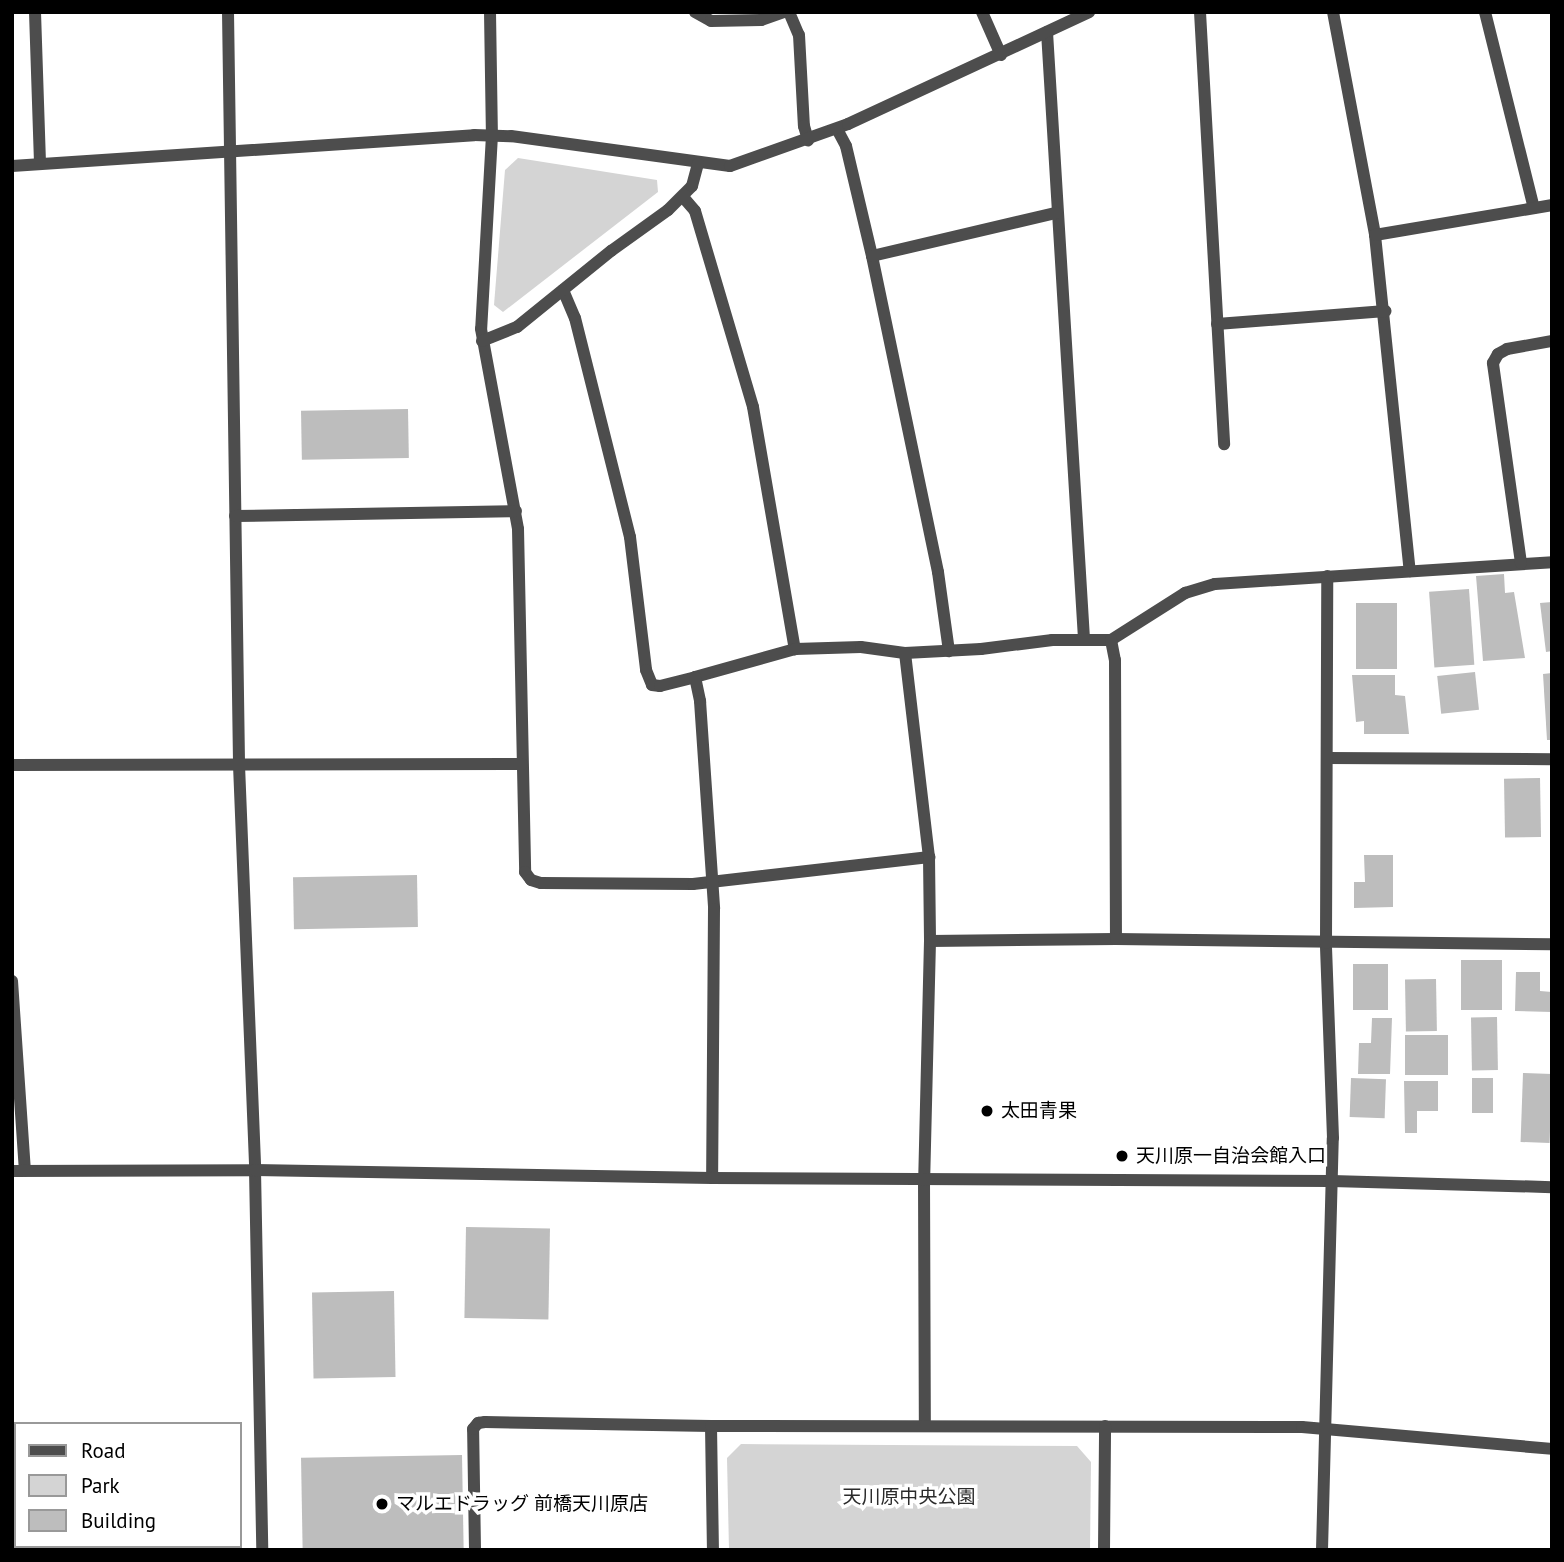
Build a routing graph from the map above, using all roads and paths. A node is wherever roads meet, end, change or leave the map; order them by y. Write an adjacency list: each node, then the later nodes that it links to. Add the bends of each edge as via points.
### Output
1 (35, 12): 18 (street)
2 (228, 12): 17 (street)
3 (491, 12): 15 (street)
4 (695, 12): 5 (street, via 711,21 761,20)
5 (783, 12)
6 (789, 12): 16 (street, via 799,35)
7 (982, 12): 13 (street)
8 (1089, 12): 12 (street)
9 (1200, 12): 29 (street)
10 (1333, 12): 25 (street)
11 (1485, 12): 23 (street)
12 (1047, 32): 13 (street); 24 (street)
13 (1001, 55): 14 (street)
14 (837, 129): 16 (street); 26 (street, via 846,146)
15 (492, 135): 17 (street); 19 (street); 30 (street, via 482,263)
16 (808, 140): 19 (street, via 743,164)
17 (229, 150): 18 (street); 34 (street)
18 (40, 163): 20 (street)
19 (698, 164): 21 (street, via 692,186)
20 (12, 166)
21 (683, 197): 27 (street); 41 (street, via 695,211 753,407)
22 (1552, 205): 23 (street)
23 (1534, 208): 25 (street)
24 (1056, 213): 26 (street); 39 (street)
25 (1376, 235): 28 (street)
26 (872, 256): 42 (street, via 938,572)
27 (563, 290): 30 (street, via 517,327); 44 (street, via 575,318 630,537 648,678 652,685 660,686)
28 (1385, 311): 29 (street); 37 (street)
29 (1217, 324): 32 (street)
30 (482, 341): 33 (street)
31 (1552, 341): 36 (street, via 1507,349 1493,363)
32 (1224, 444)
33 (516, 511): 34 (street); 47 (street)
34 (235, 516): 49 (street)
35 (1552, 562): 36 (street)
36 (1521, 564): 37 (street)
37 (1410, 571): 38 (street)
38 (1327, 576): 40 (street, via 1198,587); 45 (street)
39 (1084, 639): 40 (street); 42 (street)
40 (1111, 640): 52 (street, via 1115,660)
41 (795, 649): 43 (street, via 861,647); 44 (street)
42 (949, 651): 43 (street)
43 (905, 653): 50 (street)
44 (695, 677): 51 (street)
45 (1327, 758): 46 (street); 54 (street)
46 (1552, 759)
47 (522, 764): 49 (street); 51 (street, via 523,862 531,880)
48 (12, 765): 49 (street)
49 (239, 765): 57 (street)
50 (929, 857): 51 (street); 53 (street)
51 (713, 883): 59 (street)
52 (1116, 939): 53 (street); 54 (street)
53 (930, 942): 60 (street)
54 (1326, 943): 55 (street); 61 (street)
55 (1552, 944)
56 (12, 981): 58 (street)
57 (256, 1170): 58 (street); 59 (street); 68 (street)
58 (18, 1171)
59 (712, 1178): 60 (street)
60 (923, 1179): 61 (street); 64 (street)
61 (1332, 1181): 62 (street); 66 (street)
62 (1552, 1187)
63 (711, 1426): 64 (street); 69 (street, via 478,1423 473,1429); 70 (street)
64 (925, 1426): 65 (street)
65 (1105, 1426): 66 (street); 71 (street)
66 (1323, 1428): 67 (street); 72 (street)
67 (1552, 1449)
68 (262, 1550)
69 (475, 1550)
70 (713, 1550)
71 (1104, 1550)
72 (1322, 1550)

